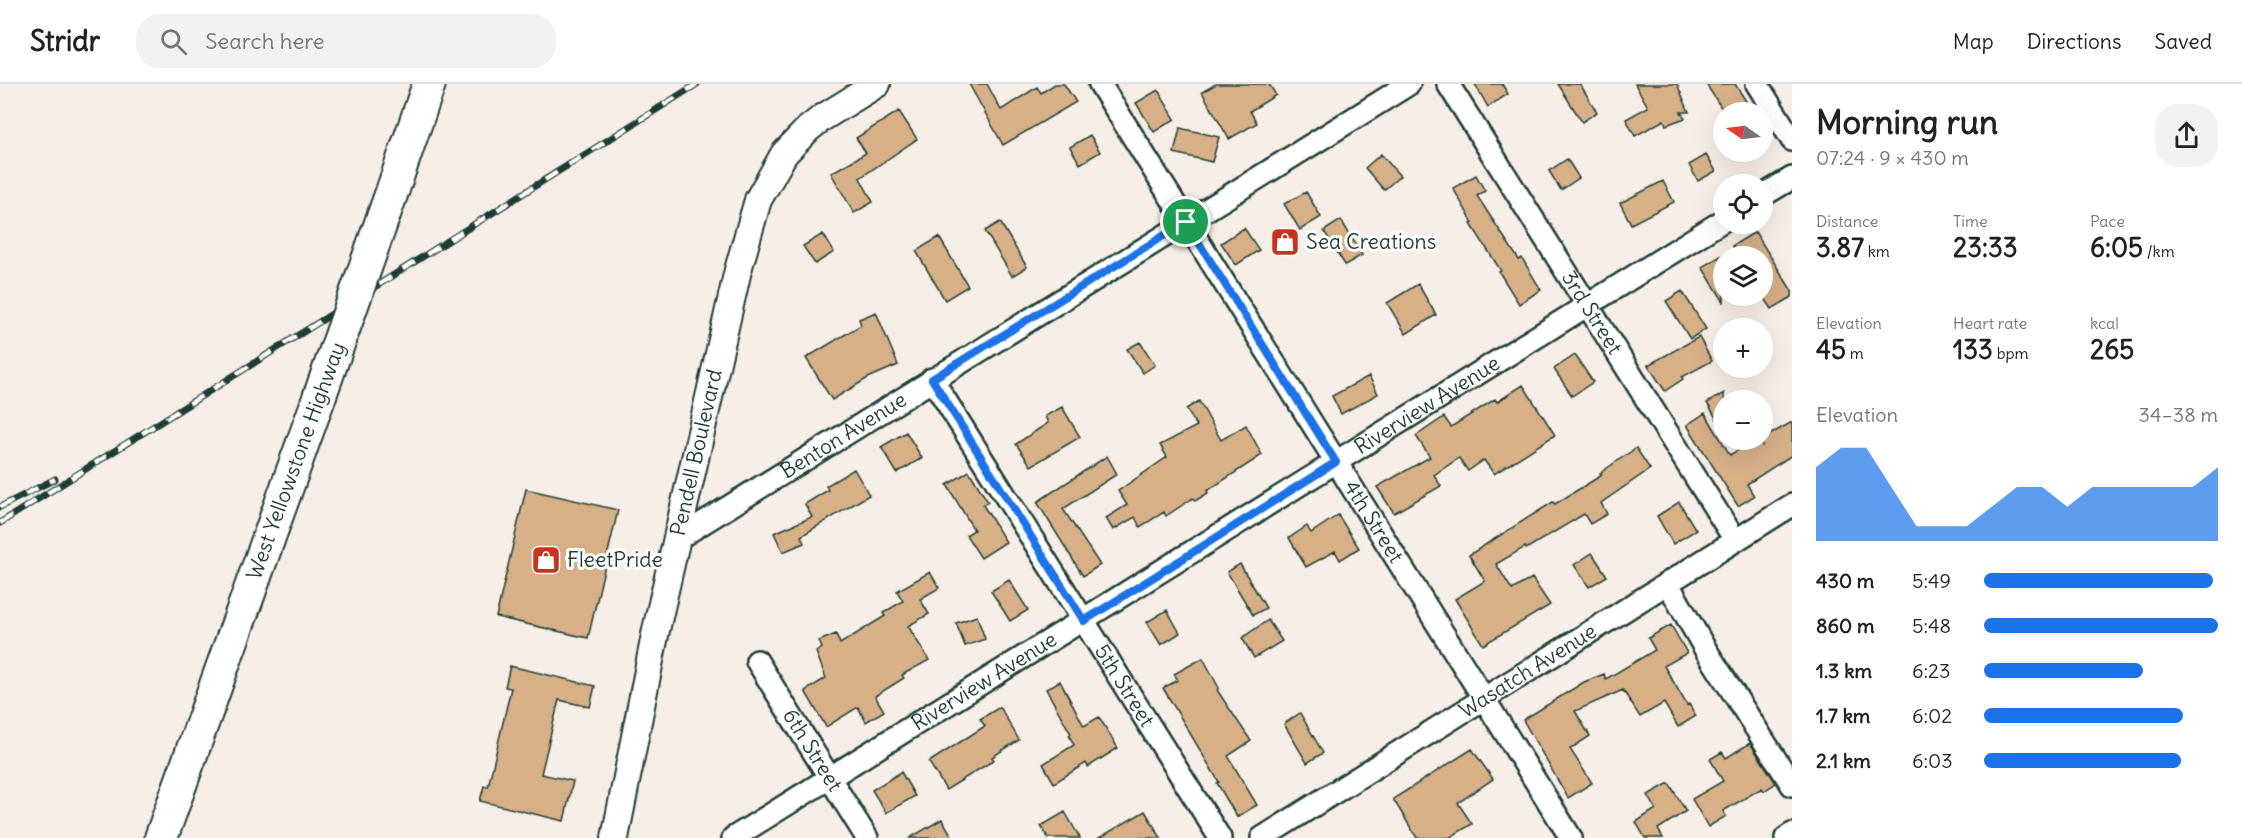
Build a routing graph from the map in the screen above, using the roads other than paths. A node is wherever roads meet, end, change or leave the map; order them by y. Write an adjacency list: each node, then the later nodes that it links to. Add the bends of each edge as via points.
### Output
1 (429, 84): 25 (main road, West Yellowstone Highway, bridge)
2 (878, 84): 16 (street, Pendell Boulevard, via 808,129 784,154 758,200)
3 (1100, 84): 10 (street, 4th Street)
4 (1409, 84): 10 (street, Benton Avenue)
5 (1448, 84): 12 (street, 3rd Street)
6 (1757, 84): 7 (street)
7 (1792, 140)
8 (1792, 178): 9 (street)
9 (1773, 189)
10 (1186, 222): 13 (street, Benton Avenue); 14 (street, 4th Street)
11 (1713, 227): 12 (street, Riverview Avenue)
12 (1587, 304): 14 (street, Riverview Avenue); 17 (street, 3rd Street)
13 (932, 379): 16 (street, Benton Avenue); 19 (street, 5th Street)
14 (1336, 462): 19 (street, Riverview Avenue); 21 (street, 4th Street)
15 (1792, 505): 17 (street, Wasatch Avenue)
16 (677, 539): 26 (street, Pendell Boulevard)
17 (1735, 540): 18 (street, Wasatch Avenue)
18 (1668, 584): 21 (street, Wasatch Avenue); 23 (street)
19 (1084, 621): 22 (street, Riverview Avenue); 29 (street, 5th Street)
20 (757, 661): 22 (street, 6th Street)
21 (1484, 699): 30 (street, Wasatch Avenue); 31 (street, 4th Street)
22 (830, 779): 27 (street, Riverview Avenue); 28 (street, 6th Street)
23 (1792, 785)
24 (1792, 834): 32 (street)
25 (161, 838)
26 (615, 838)
27 (733, 838)
28 (867, 838)
29 (1220, 838)
30 (1262, 838)
31 (1571, 838)
32 (1786, 838)

